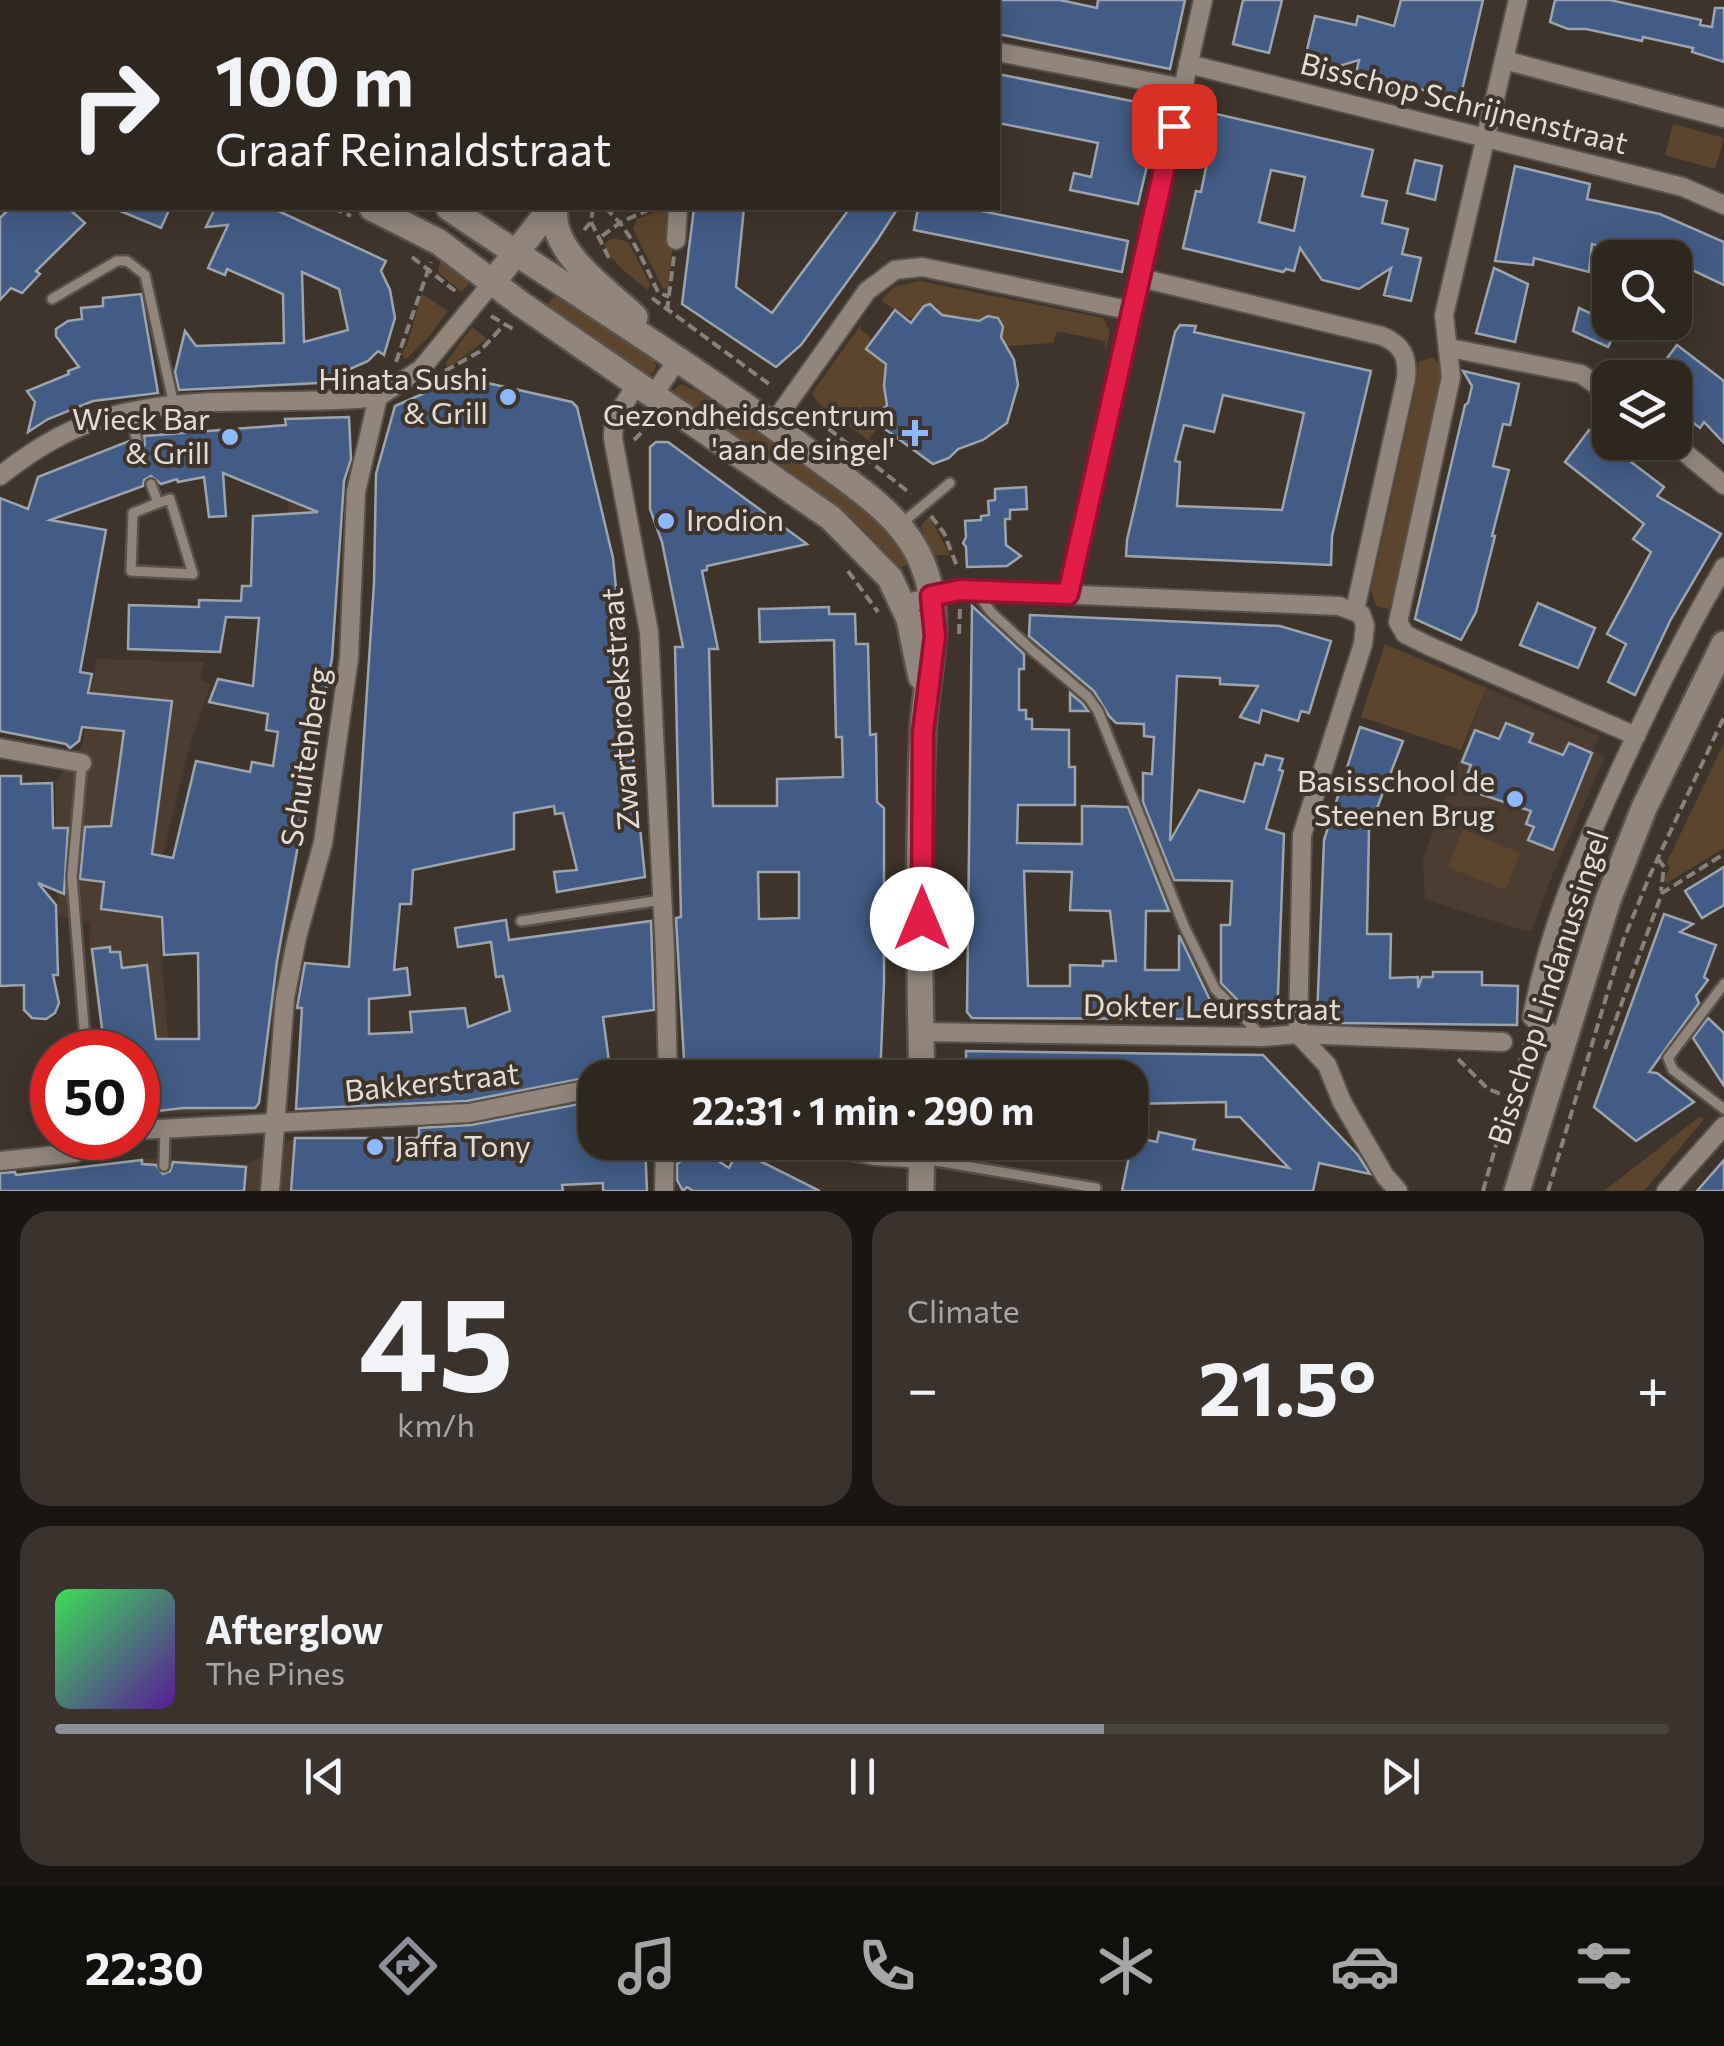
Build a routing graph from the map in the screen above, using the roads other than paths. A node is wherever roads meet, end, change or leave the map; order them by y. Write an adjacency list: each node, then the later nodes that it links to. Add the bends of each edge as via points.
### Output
1 (1203, 0): 5 (street)
2 (1518, 0): 4 (street)
3 (1000, 52): 6 (street)
4 (1504, 60): 7 (street); 8 (street)
5 (1188, 64): 6 (street); 8 (street, Bisschop Schrijnenstraat)
6 (1183, 88): 18 (street)
7 (1724, 118)
8 (1486, 137): 9 (street, Bisschop Schrijnenstraat, via 1683,187); 22 (street, via 1444,315)
9 (1724, 205)
10 (376, 210): 19 (main road, via 439,242)
11 (457, 210): 15 (main road)
12 (551, 210): 17 (main road)
13 (553, 210): 23 (main road, via 566,249)
14 (678, 210): 16 (street)
15 (486, 218): 17 (main road); 19 (main road, via 478,254)
16 (676, 240)
17 (516, 253): 19 (main road); 23 (main road)
18 (1141, 278): 21 (street); 43 (street, via 1382,336 1405,355 1406,380)
19 (492, 283): 25 (main road); 26 (street, via 421,369)
20 (52, 298): 27 (lane, via 117,262 146,275)
21 (1134, 311): 29 (street, via 922,268 894,270 867,291); 40 (street)
22 (1450, 348): 24 (street, via 1581,374); 46 (street, via 1450,377 1398,622 1419,642)
23 (678, 359): 25 (street, Zwartbroekstraat); 29 (main road)
24 (1592, 382)
25 (646, 388): 42 (main road, via 831,518 890,578); 49 (street, Zwartbroekstraat, via 614,420 613,438 649,632)
26 (378, 397): 27 (street); 62 (street, Schuitenberg, via 356,492 349,658 323,843 290,963)
27 (174, 405): 28 (street)
28 (131, 412): 30 (lane); 32 (street, via 71,432)
29 (772, 424): 37 (main road)
30 (137, 442)
31 (1692, 458): 35 (street)
32 (0, 476)
33 (950, 482): 37 (lane)
34 (151, 484): 36 (lane)
35 (1724, 484)
36 (158, 503): 36 (lane, via 133,513 131,571 193,574 170,499)
37 (899, 526): 41 (main road, via 922,562)
38 (1724, 567): 46 (street, Bisschop Lindanussingel)
39 (974, 590): 40 (street); 41 (street); 55 (lane, via 1098,711 1215,989)
40 (1068, 594): 43 (street, via 1339,606)
41 (931, 596): 42 (street); 45 (main road, via 935,636)
42 (904, 604): 45 (main road)
43 (1360, 614): 54 (street, via 1363,644 1302,834)
44 (1724, 644): 57 (main road, Bisschop Lindanussingel, via 1644,808)
45 (925, 707): 53 (main road)
46 (1636, 736): 57 (street, Bisschop Lindanussingel, via 1545,953 1532,1017)
47 (0, 748): 48 (street)
48 (82, 763): 52 (lane, via 72,877)
49 (662, 900): 50 (lane); 58 (street, Zwartbroekstraat)
50 (522, 920)
51 (1724, 984): 61 (lane, via 1668,1058 1673,1070)
52 (84, 1030)
53 (921, 1032): 55 (street, Dokter Leursstraat); 59 (main road)
54 (1298, 1034): 55 (street, Dokter Leursstraat); 56 (street, Dokter Leursstraat); 76 (street, via 1327,1065 1342,1102)
55 (1264, 1037)
56 (1503, 1042)
57 (1562, 1042): 77 (main road, Bisschop Lindanussingel)
58 (667, 1060)
59 (922, 1060)
60 (578, 1091): 62 (street, Bakkerstraat, via 469,1113)
61 (1724, 1110)
62 (273, 1124): 65 (street, Bakkerstraat); 73 (street, Schuitenberg)
63 (1724, 1126): 78 (street)
64 (160, 1129): 65 (street, Bakkerstraat)
65 (165, 1129): 71 (lane)
66 (30, 1158): 70 (street)
67 (664, 1160): 74 (street)
68 (922, 1160): 75 (main road)
69 (968, 1160): 72 (lane)
70 (0, 1161)
71 (164, 1166)
72 (1096, 1188)
73 (270, 1191)
74 (664, 1191)
75 (921, 1191)
76 (1398, 1191)
77 (1517, 1191)
78 (1666, 1191)

